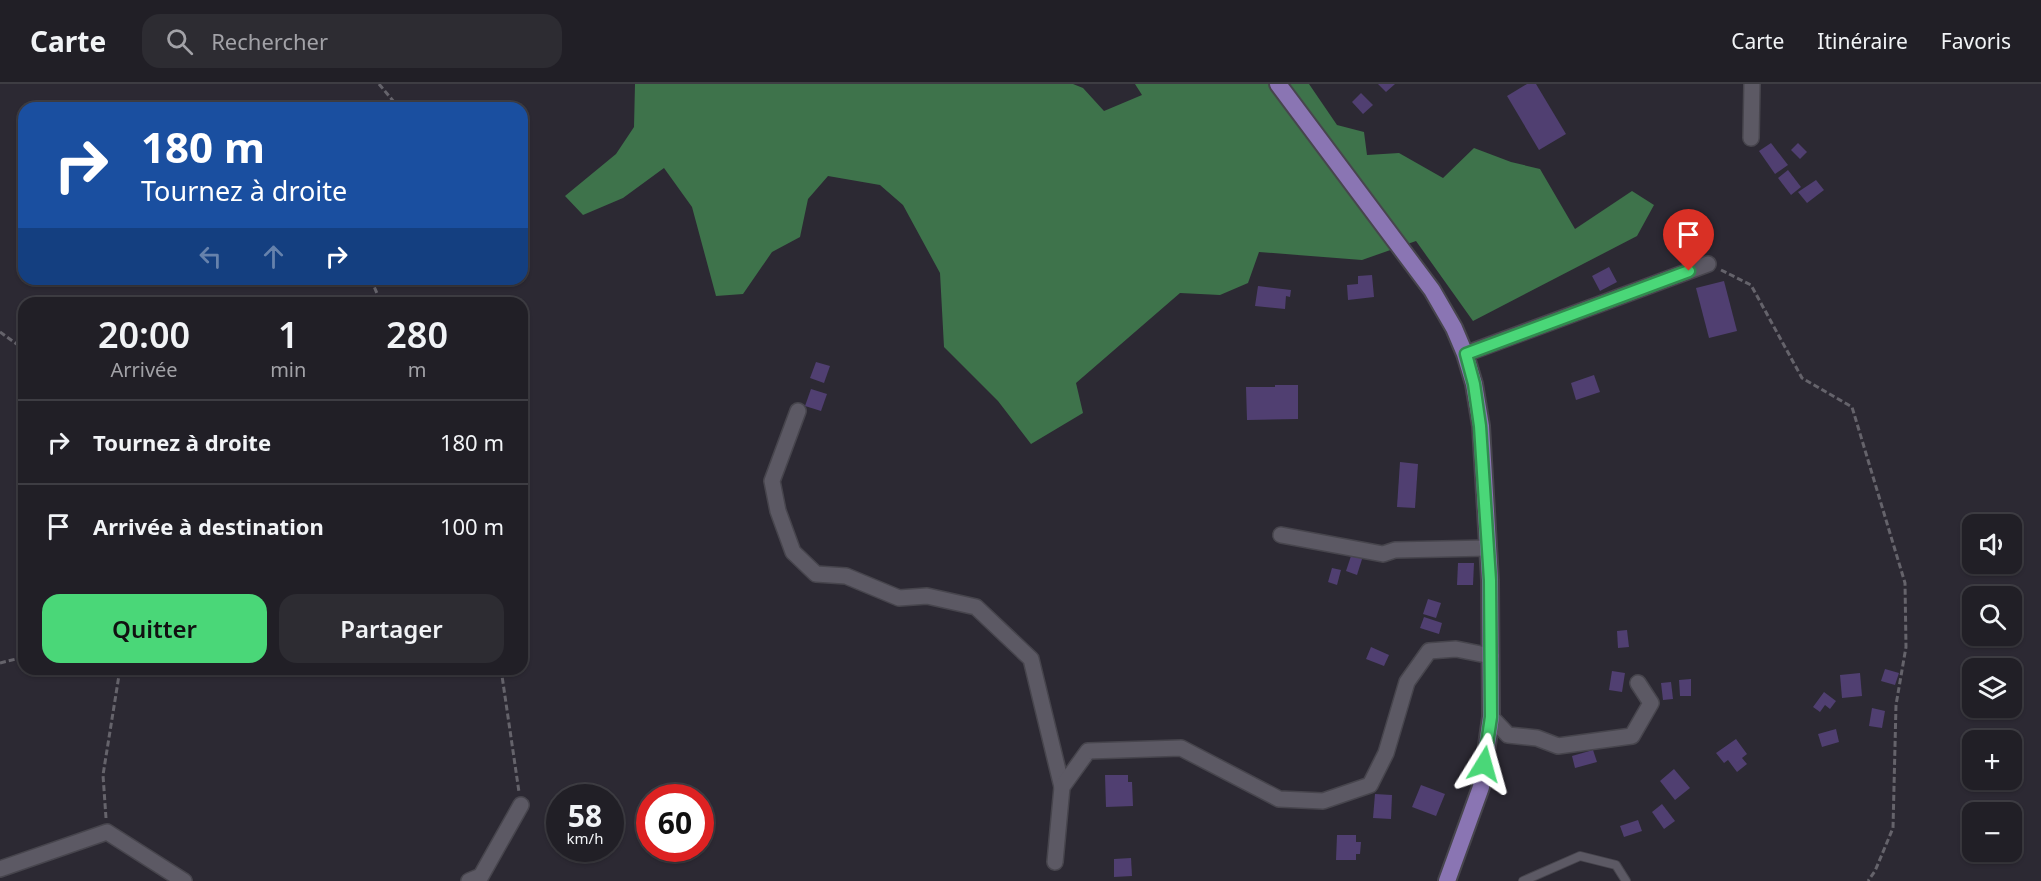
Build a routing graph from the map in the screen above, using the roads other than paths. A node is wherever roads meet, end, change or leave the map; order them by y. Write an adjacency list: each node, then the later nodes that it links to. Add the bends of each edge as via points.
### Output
1 (1278, 84): 5 (main road, via 1432,290)
2 (1752, 84): 3 (street)
3 (1751, 138)
4 (1708, 264): 5 (street)
5 (1466, 354): 8 (main road, via 1480,426)
6 (798, 411): 12 (street, via 772,481 778,512 793,552 816,574 846,576 898,598 927,596 976,607 1030,659)
7 (1281, 535): 8 (street, via 1383,554 1395,550)
8 (1488, 548): 9 (main road)
9 (1491, 656): 11 (main road); 12 (street, via 1456,649 1429,651 1407,682 1386,753 1370,785 1323,801 1279,799 1181,748 1088,751)
10 (1638, 683): 11 (street, via 1651,703 1632,736 1558,746 1537,738 1508,735)
11 (1491, 717): 18 (main road, via 1481,787)
12 (1062, 787): 14 (street)
13 (521, 805): 17 (street, via 481,876)
14 (1055, 862)
15 (0, 869): 16 (street, via 107,832)
16 (184, 881)
17 (469, 881)
18 (1447, 881)
19 (1523, 881): 20 (lane, via 1580,856 1616,865)
20 (1626, 881)

